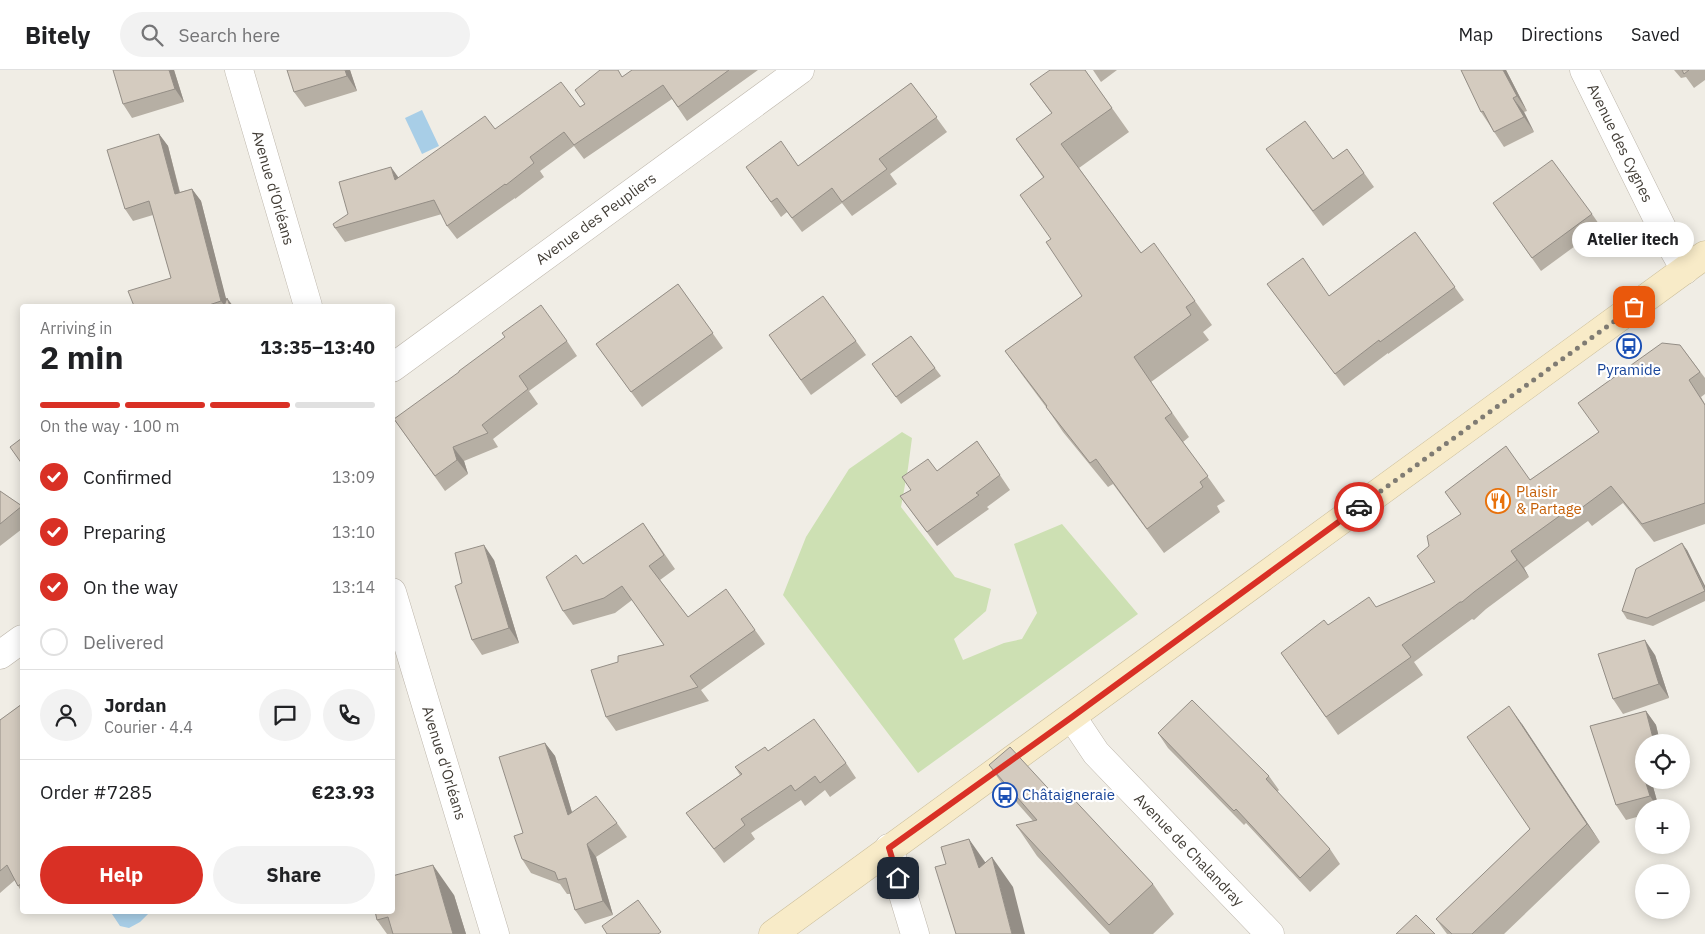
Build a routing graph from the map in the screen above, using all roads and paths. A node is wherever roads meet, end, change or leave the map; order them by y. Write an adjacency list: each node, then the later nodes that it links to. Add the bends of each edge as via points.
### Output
1 (239, 70): 5 (street, Avenue d'Orléans)
2 (800, 70): 6 (street, Avenue des Peupliers)
3 (1584, 70): 4 (street, Avenue des Cygnes, via 1666,236)
4 (1695, 262): 10 (main road)
5 (307, 304)
6 (395, 366)
7 (395, 602): 12 (street, Avenue d'Orléans)
8 (20, 640): 9 (street)
9 (0, 655)
10 (1072, 717): 11 (main road); 15 (street, Avenue de Chalandray, via 1096,753)
11 (889, 848): 13 (main road); 14 (street)
12 (495, 934)
13 (773, 934)
14 (915, 934)
15 (1270, 934)

